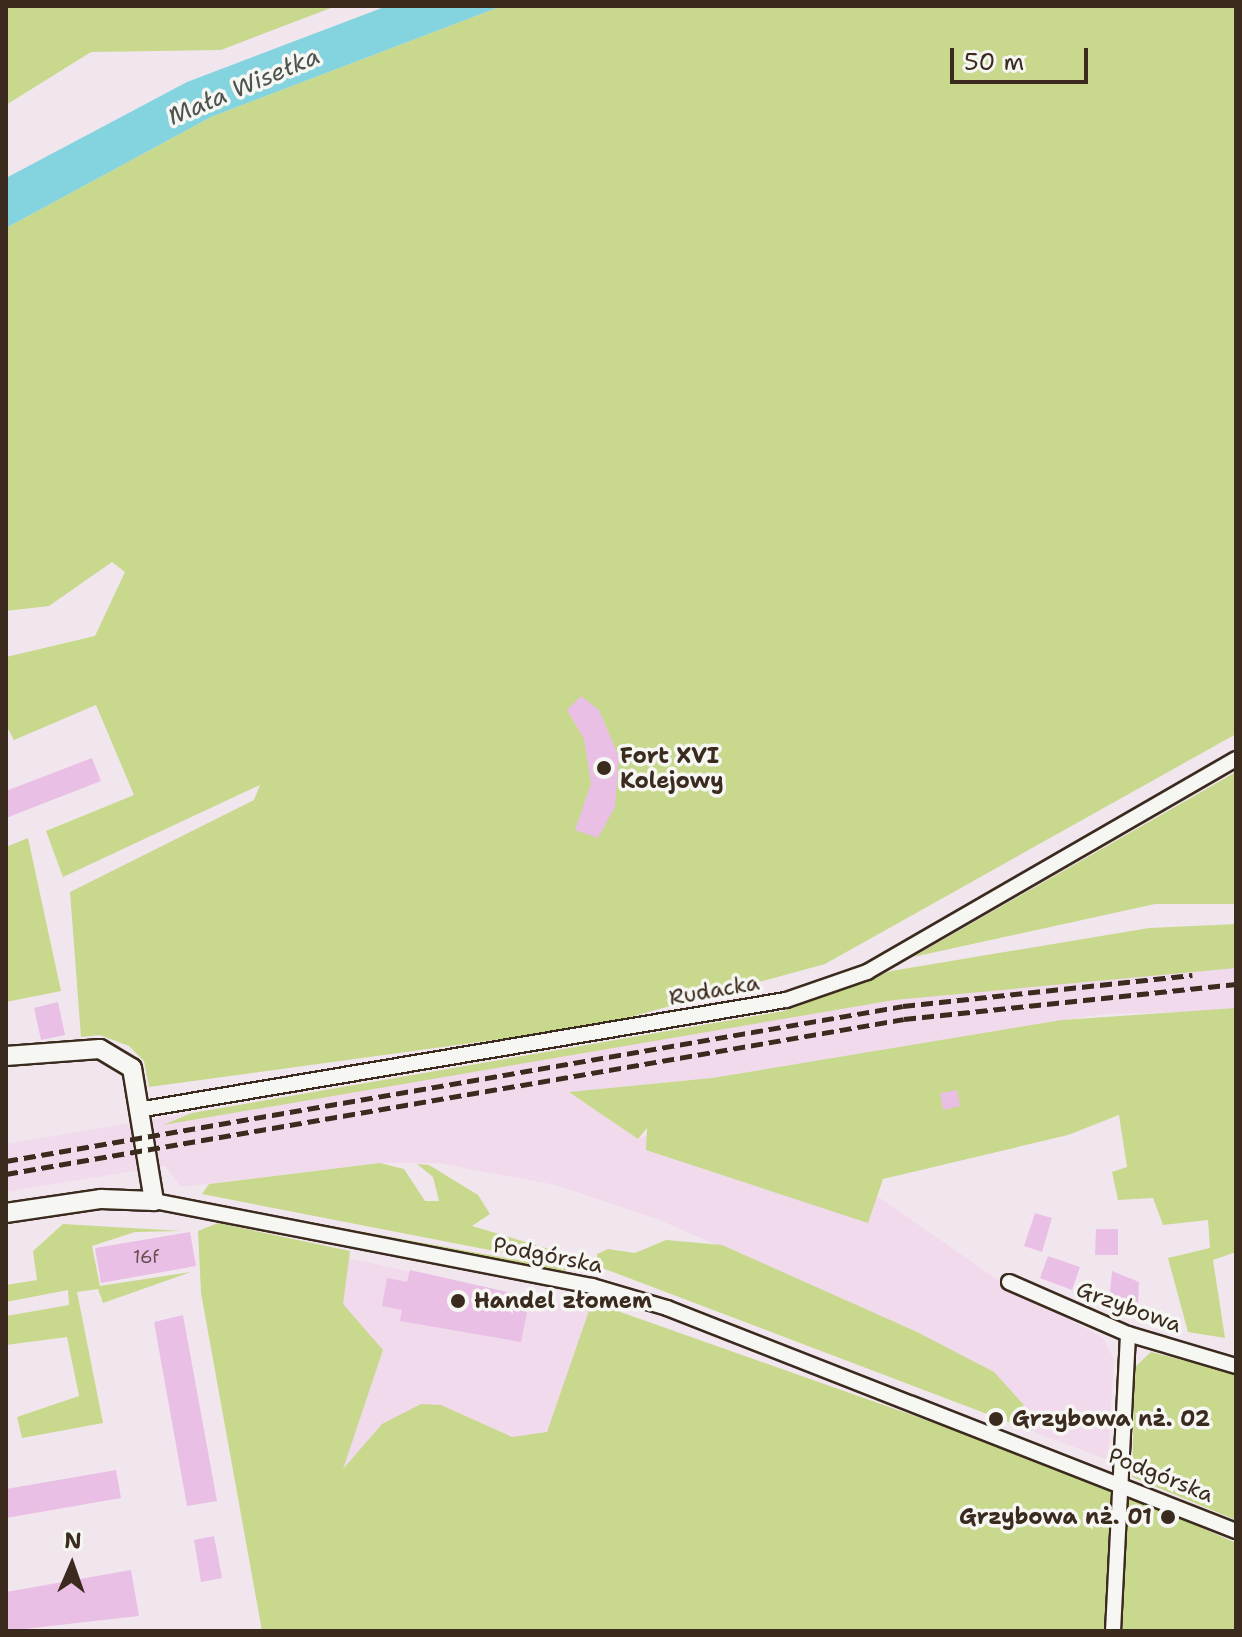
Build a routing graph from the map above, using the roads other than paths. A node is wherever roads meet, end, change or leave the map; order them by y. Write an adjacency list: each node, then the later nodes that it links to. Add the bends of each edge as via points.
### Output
1 (1236, 759): 3 (street, Rudacka, via 867,972 786,1000)
2 (6, 1056): 3 (street, via 78,1047 118,1056 132,1068)
3 (144, 1109): 4 (street)
4 (154, 1201): 5 (street, Podgórska, via 107,1198); 9 (street, Podgórska, via 592,1286 667,1308)
5 (6, 1213)
6 (1009, 1282): 7 (street, Grzybowa)
7 (1128, 1334): 8 (street, Grzybowa); 9 (street)
8 (1236, 1366)
9 (1119, 1484): 10 (street, Podgórska); 11 (street)
10 (1236, 1531)
11 (1113, 1631)

